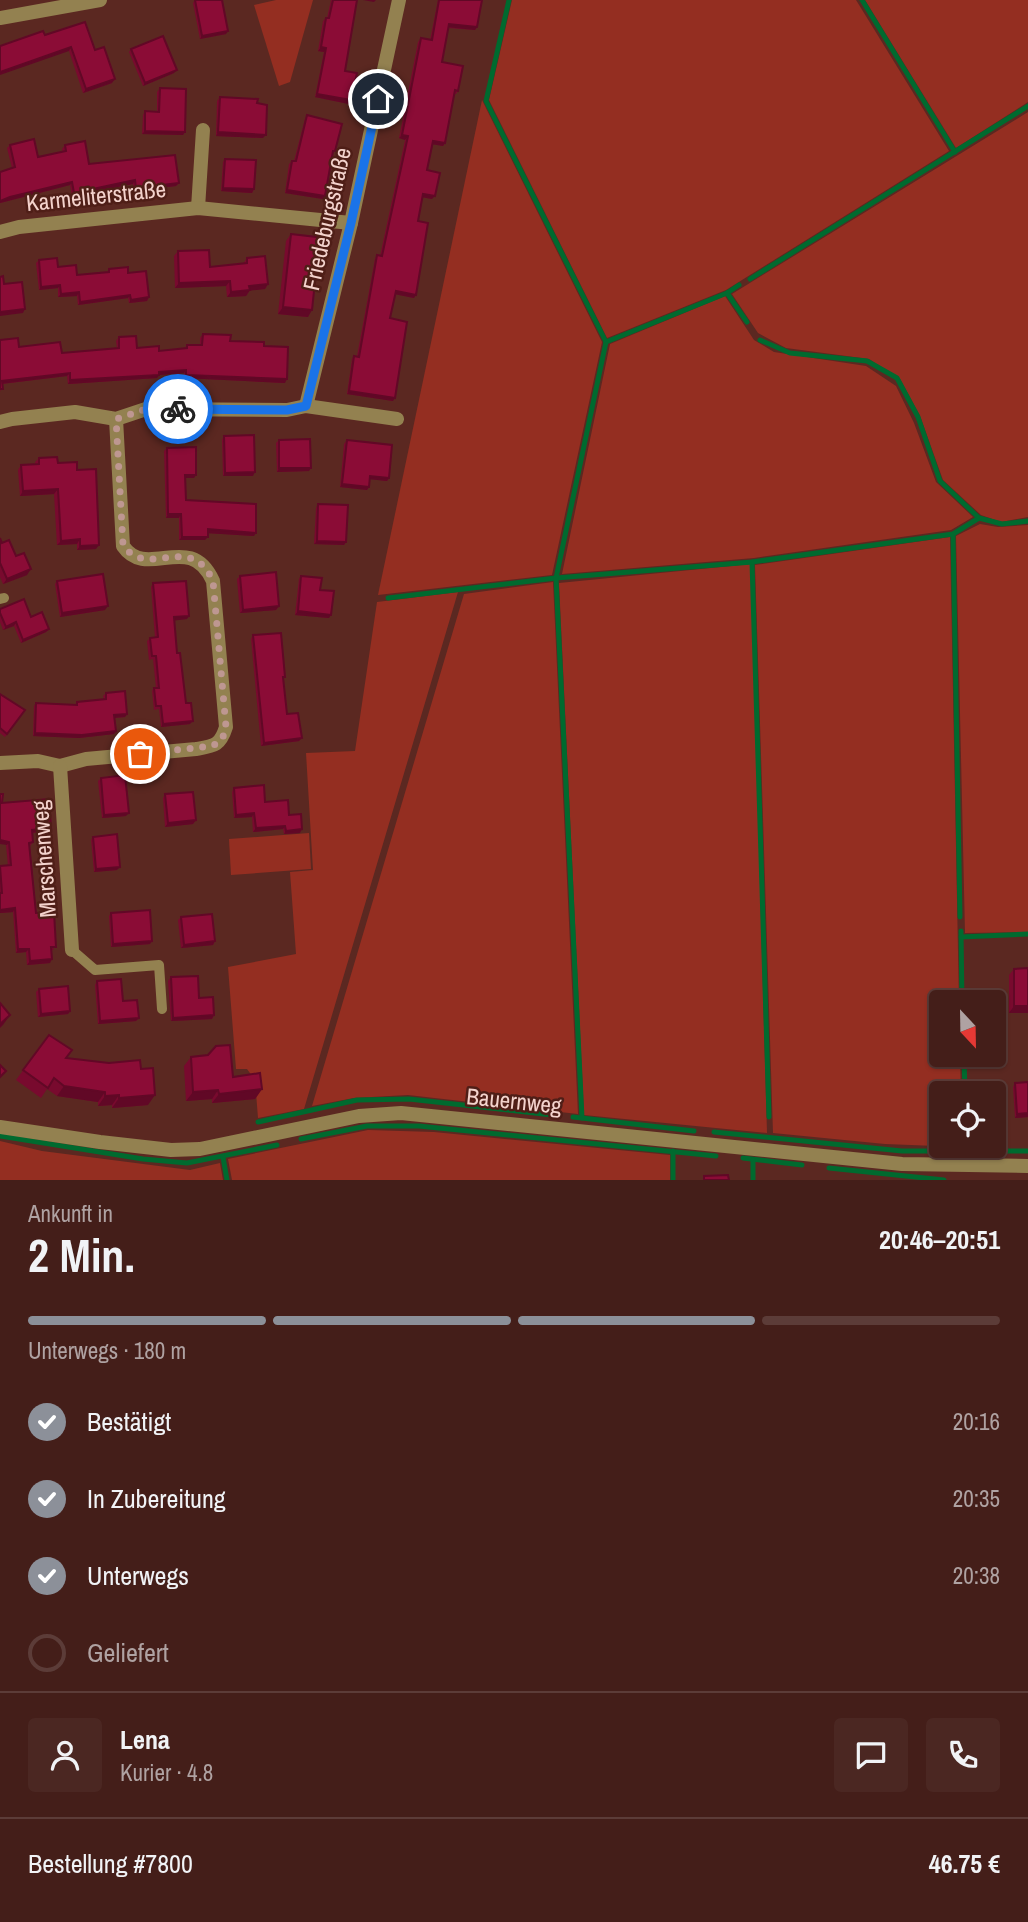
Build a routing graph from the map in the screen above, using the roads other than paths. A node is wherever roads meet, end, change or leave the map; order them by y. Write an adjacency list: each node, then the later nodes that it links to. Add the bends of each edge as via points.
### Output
1 (100, 0): 3 (street)
2 (399, 0): 6 (street, Friedeburgstraße)
3 (0, 18)
4 (203, 130): 5 (street, Karmeliterstraße)
5 (198, 208): 6 (street, Karmeliterstraße); 7 (street, Karmeliterstraße)
6 (351, 223): 8 (street, Friedeburgstraße)
7 (0, 232)
8 (306, 406): 9 (street, via 287,410 146,409); 10 (street)
9 (116, 419): 11 (street, via 75,412); 13 (street, via 123,545 138,559 189,556 206,566 213,581 226,727 222,740 212,746 86,759)
10 (397, 419)
11 (0, 422)
12 (0, 763): 13 (street, via 38,761)
13 (61, 766): 14 (street, Marschenweg)
14 (72, 950): 15 (lane, via 95,970 159,965)
15 (162, 1009)
16 (0, 1127): 17 (street, Bauernweg, via 171,1150 200,1149 359,1115 401,1113 902,1164)
17 (1028, 1166)

